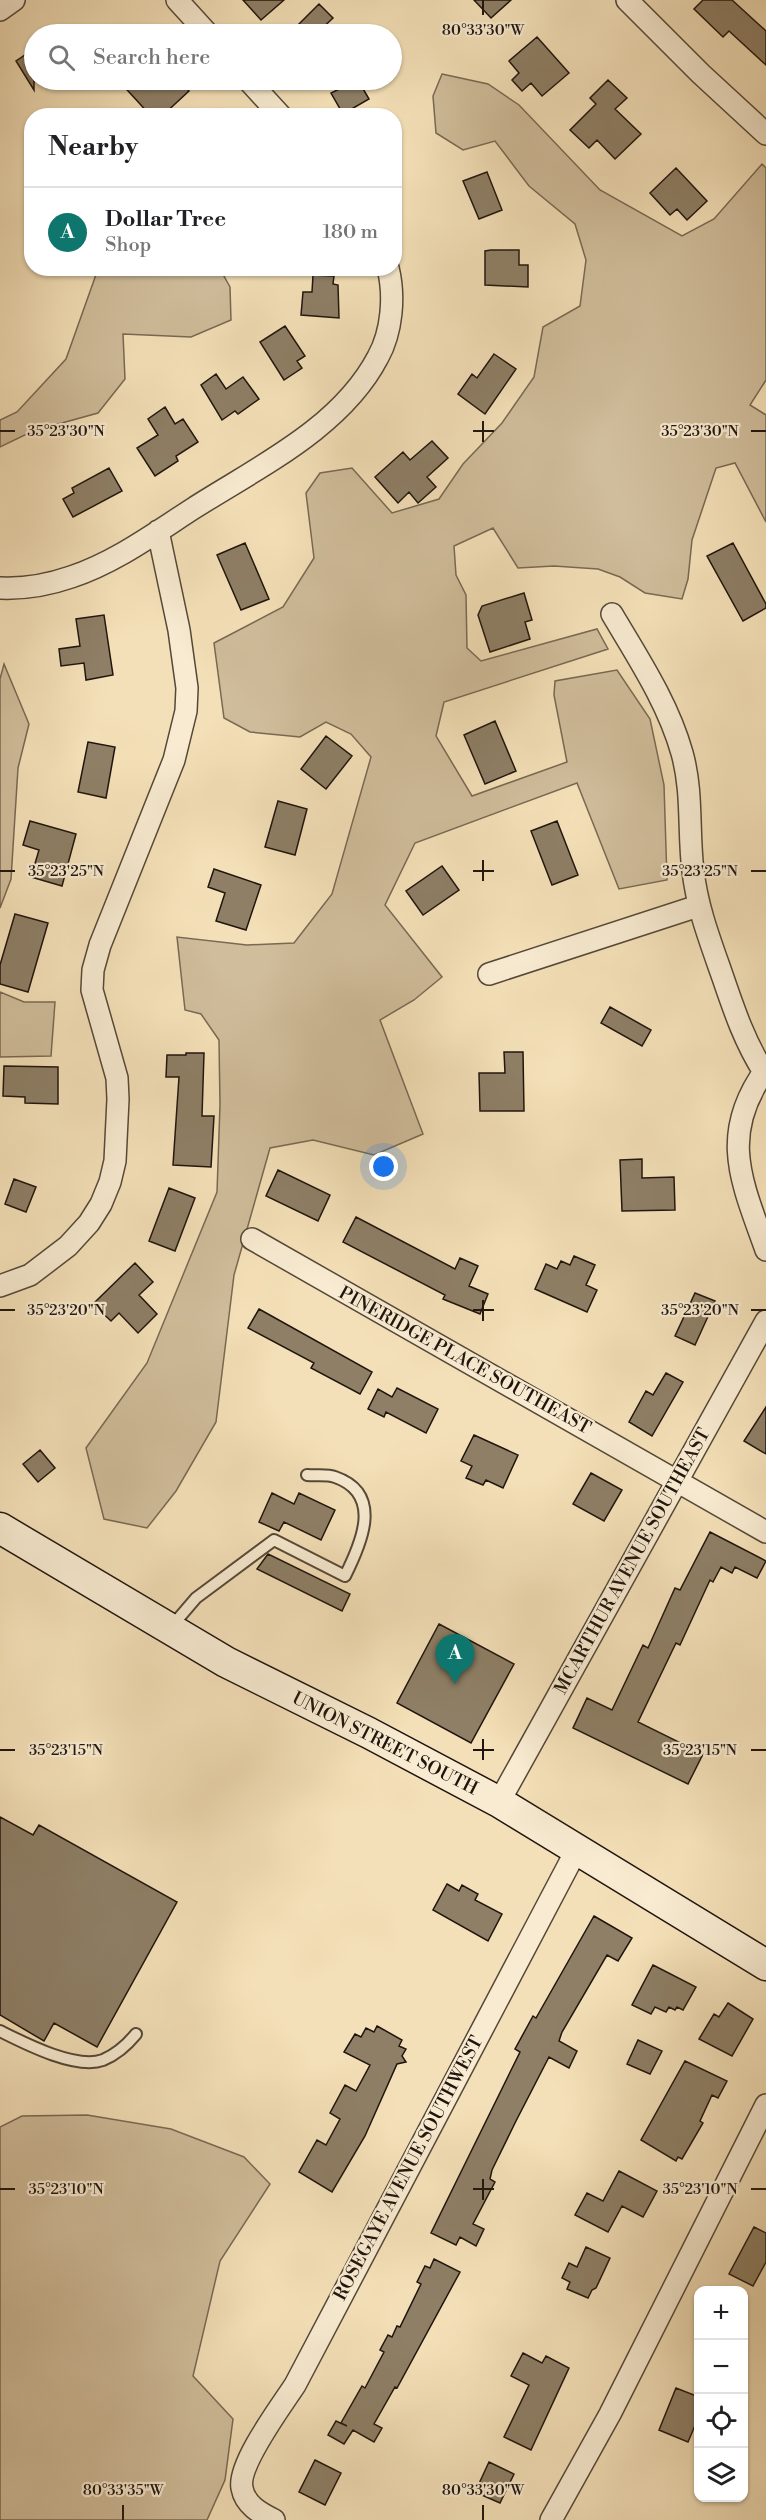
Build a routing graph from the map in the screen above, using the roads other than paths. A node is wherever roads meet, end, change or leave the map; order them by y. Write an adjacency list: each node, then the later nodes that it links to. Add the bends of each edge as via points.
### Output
1 (15, 0): 4 (street)
2 (177, 0): 5 (street)
3 (627, 0): 8 (street)
4 (0, 10)
5 (199, 24)
6 (257, 90): 7 (street)
7 (273, 108)
8 (766, 134)
9 (389, 276): 10 (street, via 392,299 386,337 378,357 357,387 322,423 292,446)
10 (158, 531): 11 (street, via 121,555 73,577 41,586); 18 (street, via 179,630 186,711 174,760 93,970 95,1008 117,1078 115,1161 101,1204 68,1246 30,1275)
11 (0, 588)
12 (612, 614): 13 (street, via 665,710 682,753 691,801)
13 (698, 906): 14 (street); 15 (street, via 739,1024)
14 (489, 974)
15 (765, 1071): 17 (street, via 742,1114 738,1165)
16 (252, 1239): 21 (street, PINERIDGE PLACE SOUTHEAST)
17 (766, 1250)
18 (0, 1286)
19 (766, 1320): 21 (street, MCARTHUR AVENUE SOUTHEAST)
20 (308, 1475): 24 (lane, via 334,1476 361,1497 366,1518 361,1545 345,1576 273,1540 196,1598)
21 (678, 1479): 23 (street, PINERIDGE PLACE SOUTHEAST); 25 (street, MCARTHUR AVENUE SOUTHEAST)
22 (0, 1528): 24 (main road, UNION STREET SOUTH)
23 (766, 1532)
24 (170, 1629): 25 (main road, UNION STREET SOUTH, via 226,1662)
25 (499, 1802): 26 (main road, UNION STREET SOUTH)
26 (578, 1849): 27 (main road, UNION STREET SOUTH); 31 (street, ROSEGAYE AVENUE SOUTHWEST, via 295,2385 244,2468 241,2487 249,2504)
27 (766, 1965)
28 (0, 2031): 29 (lane, via 31,2047 77,2060 101,2060 123,2048)
29 (136, 2034)
30 (766, 2104): 32 (street, via 610,2414)
31 (274, 2520)
32 (551, 2520)

